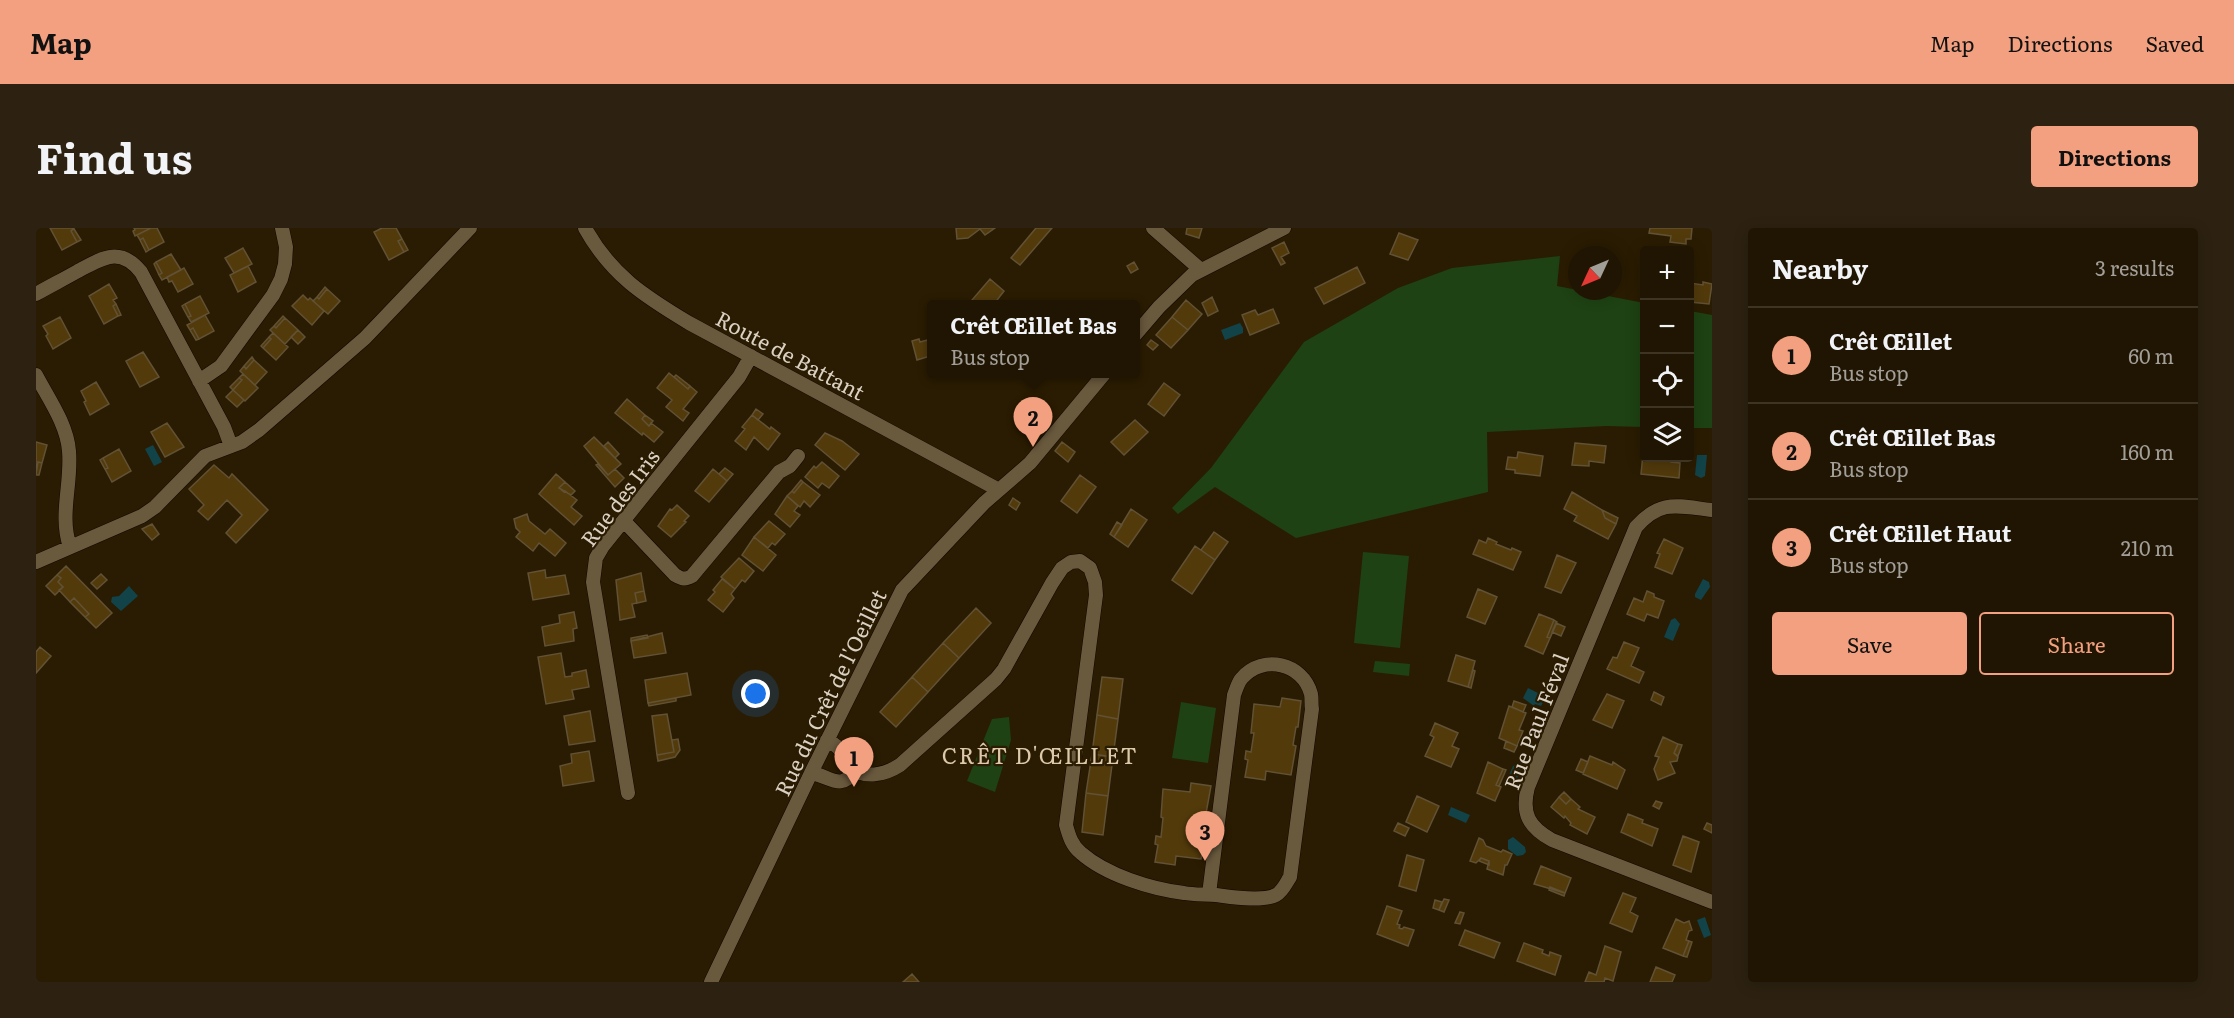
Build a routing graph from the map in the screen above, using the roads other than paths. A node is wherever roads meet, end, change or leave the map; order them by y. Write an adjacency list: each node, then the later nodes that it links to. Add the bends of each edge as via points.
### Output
1 (282, 228): 12 (street, via 285,264 273,295 221,366)
2 (585, 228): 9 (street, Route de Battant, via 619,275 635,288)
3 (1153, 228): 6 (street)
4 (1284, 228): 6 (street)
5 (467, 229): 13 (street, via 365,338 259,430)
6 (1201, 270): 8 (street, via 1185,280)
7 (36, 294): 12 (street, via 104,257 133,262)
8 (1140, 330)
9 (751, 356): 15 (street, Route de Battant); 17 (street, Rue des Iris, via 739,377)
10 (36, 375): 18 (street, via 67,437 70,460 65,514)
11 (1101, 378): 15 (street, Rue du Crêt de l'Oeillet, via 1044,447)
12 (200, 381): 13 (street)
13 (231, 446): 18 (street, via 205,456 142,516)
14 (798, 456): 17 (street, via 779,472 687,579 675,575)
15 (999, 490): 20 (street, Rue du Crêt de l'Oeillet, via 902,590)
16 (1712, 510): 25 (street, Rue Paul Féval, via 1659,508 1636,527 1524,801 1532,825 1551,840)
17 (624, 521): 23 (street, Rue des Iris, via 596,558 593,582)
18 (70, 547): 19 (street)
19 (36, 562)
20 (827, 740): 21 (street, via 835,744); 22 (street, Rue du Crêt de l'Oeillet)
21 (855, 770): 22 (street, via 849,779 839,782); 24 (street, via 873,775 891,770 996,679 1062,568 1080,561 1090,568 1096,595 1066,825 1071,841 1081,853 1141,884)
22 (811, 773): 26 (street, Rue du Crêt de l'Oeillet)
23 (628, 793)
24 (1209, 894): 24 (street, via 1266,898 1277,895 1290,877 1312,709 1310,693 1300,676 1287,666 1269,663 1254,669 1241,678 1234,695)
25 (1712, 902)
26 (711, 982)

